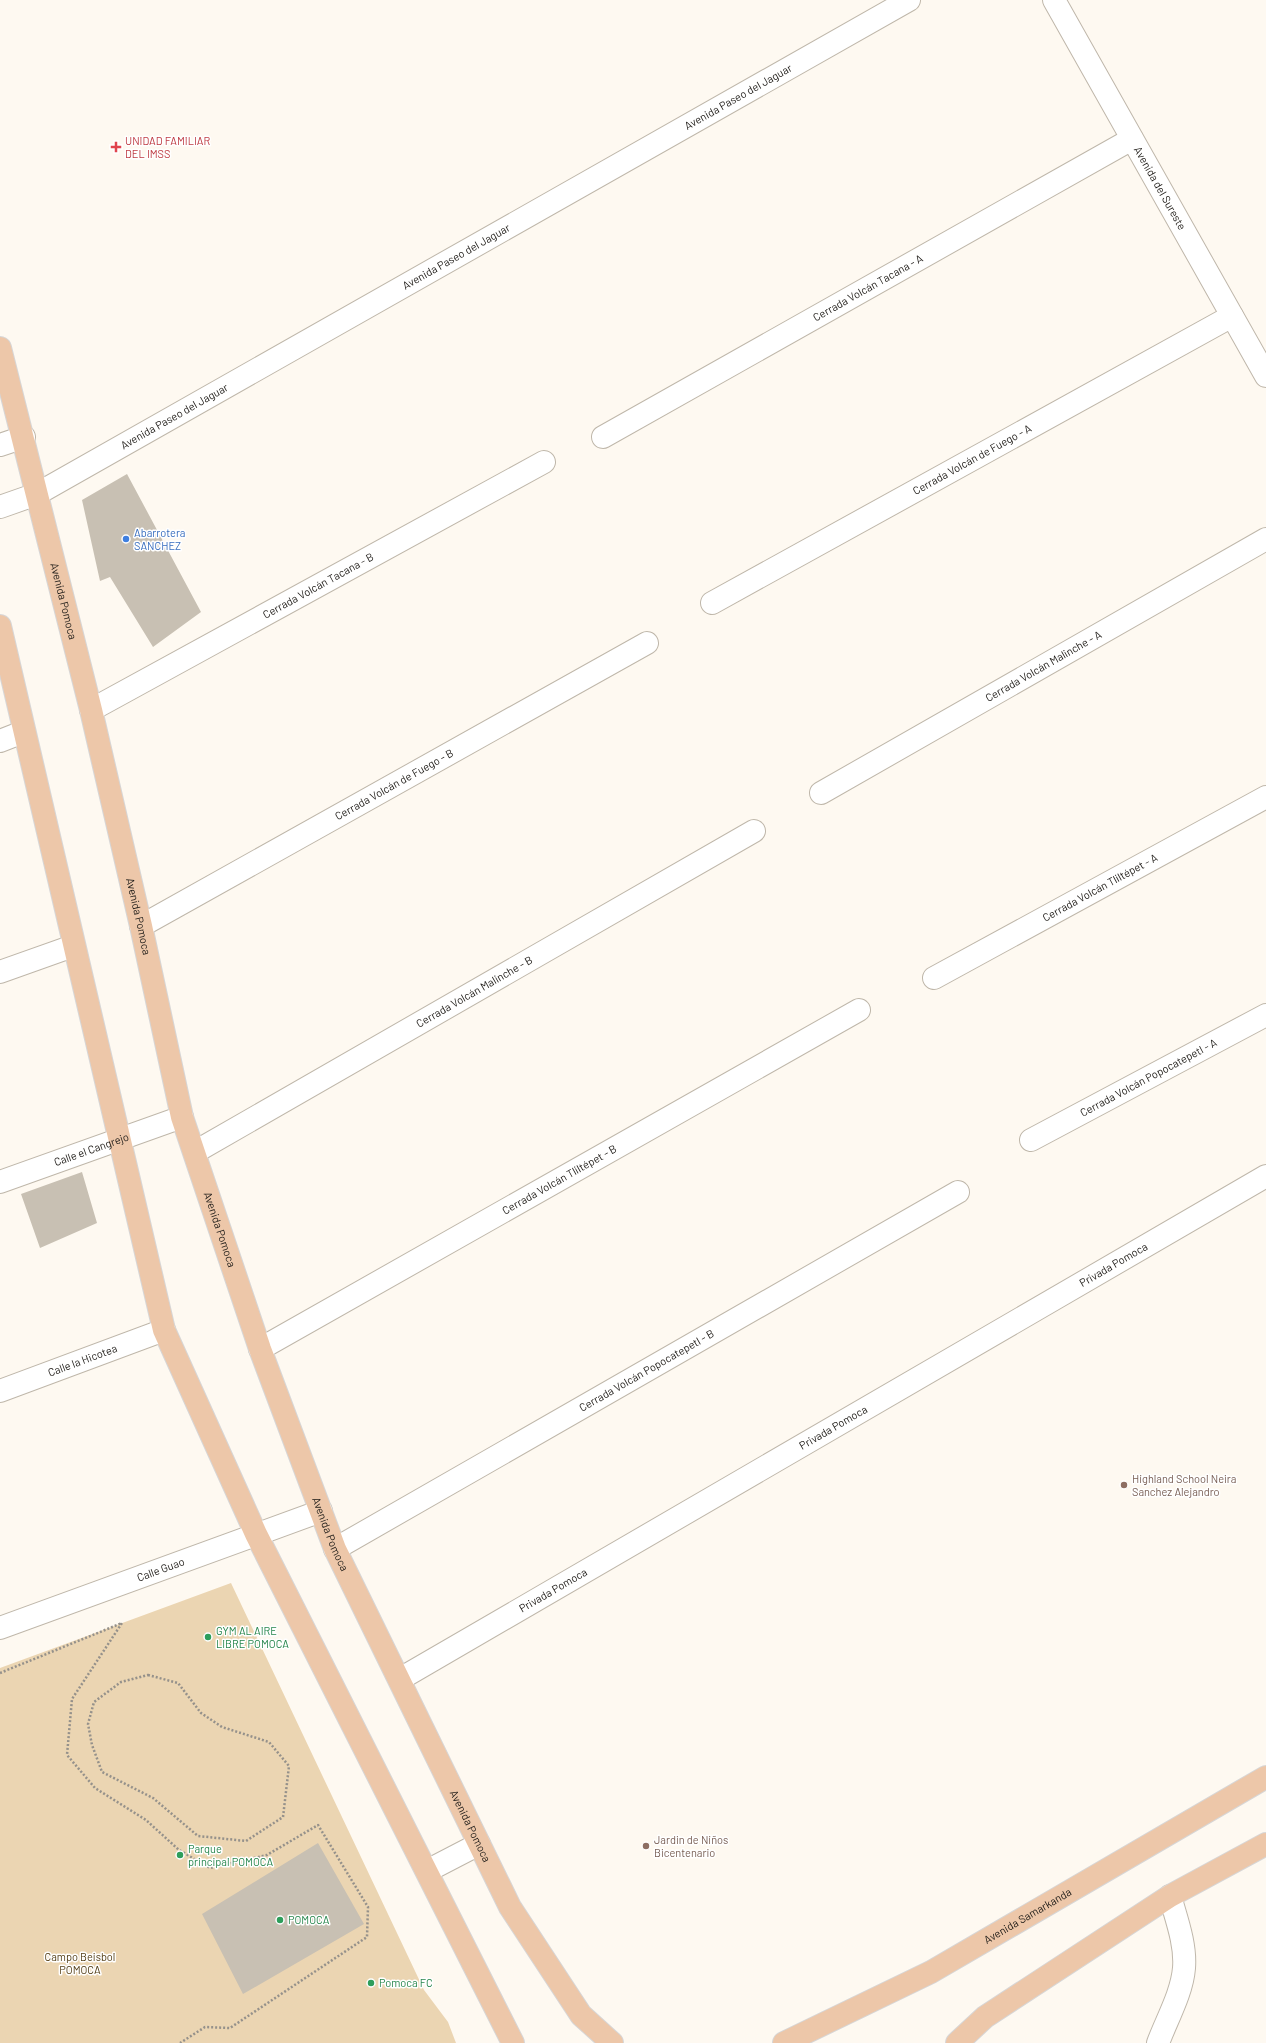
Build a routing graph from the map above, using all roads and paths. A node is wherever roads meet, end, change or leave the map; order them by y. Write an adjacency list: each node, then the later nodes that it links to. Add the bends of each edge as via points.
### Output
1 (910, 0): 11 (street, Avenida Paseo del Jaguar)
2 (1054, 0): 3 (street, Avenida del Sureste)
3 (1132, 139): 4 (street, Avenida del Sureste); 8 (street, Cerrada Volcán Tacana - A)
4 (1232, 316): 6 (street, Avenida del Sureste); 14 (street, Cerrada Volcán de Fuego - A)
5 (0, 348): 7 (main road, Avenida Pomoca)
6 (1266, 376)
7 (24, 437): 9 (street); 11 (main road, Avenida Pomoca)
8 (603, 437)
9 (0, 445)
10 (544, 462): 17 (street, Cerrada Volcán Tacana - B)
11 (37, 494): 12 (street, Avenida Paseo del Jaguar); 17 (main road, Avenida Pomoca)
12 (0, 507)
13 (1266, 539): 20 (street, Cerrada Volcán Malinche - A)
14 (712, 603)
15 (0, 626): 18 (main road)
16 (647, 643): 23 (street, Cerrada Volcán de Fuego - B)
17 (92, 710): 23 (main road, Avenida Pomoca)
18 (23, 732): 19 (street); 24 (main road)
19 (0, 740)
20 (821, 793)
21 (1266, 797): 26 (street, Cerrada Volcán Tliltépet - A)
22 (754, 831): 32 (street, Cerrada Volcán Malinche - B)
23 (141, 926): 29 (main road, Avenida Pomoca)
24 (73, 946): 25 (street); 30 (main road)
25 (0, 972)
26 (934, 978)
27 (859, 1010): 37 (street, Cerrada Volcán Tliltépet - B)
28 (1266, 1015): 31 (street, Cerrada Volcán Popocatepetl - A)
29 (182, 1117): 30 (street, Calle el Cangrejo); 32 (main road, Avenida Pomoca)
30 (119, 1140): 34 (street, Calle el Cangrejo); 36 (main road)
31 (1031, 1140)
32 (195, 1152): 37 (main road, Avenida Pomoca)
33 (1266, 1176): 44 (street, Privada Pomoca)
34 (0, 1182)
35 (958, 1192): 41 (street, Cerrada Volcán Popocatepetl - B)
36 (164, 1330): 38 (street, Calle la Hicotea); 40 (main road)
37 (260, 1349): 39 (main road, Avenida Pomoca)
38 (0, 1391)
39 (321, 1511): 40 (street, Calle Guao); 41 (main road, Avenida Pomoca)
40 (256, 1534): 42 (street, Calle Guao); 49 (main road)
41 (335, 1549): 44 (main road, Avenida Pomoca)
42 (0, 1628)
43 (0, 1673): 51 (path, via 122,1622 72,1699 67,1755 95,1788 146,1820 178,1850 210,1868 267,1855 318,1825 368,1907 367,1937 230,2028 205,2027)
44 (400, 1679): 47 (main road, Avenida Pomoca)
45 (102, 1772): 45 (path, via 153,1798 198,1836 246,1841 283,1816 289,1766 269,1742 222,1727 201,1713 178,1683 148,1675 121,1682 94,1702 88,1724 92,1745)
46 (1266, 1777): 54 (main road, Avenida Samarkanda, via 931,1972)
47 (479, 1844): 49 (street); 53 (main road, Avenida Pomoca, via 510,1907 581,2015)
48 (1266, 1844): 50 (main road)
49 (427, 1871): 52 (main road)
50 (1170, 1896): 55 (main road, via 986,2017); 56 (street, via 1184,1950 1184,1967 1181,1982)
51 (180, 2043)
52 (513, 2043)
53 (612, 2043)
54 (784, 2043)
55 (957, 2043)
56 (1158, 2043)

